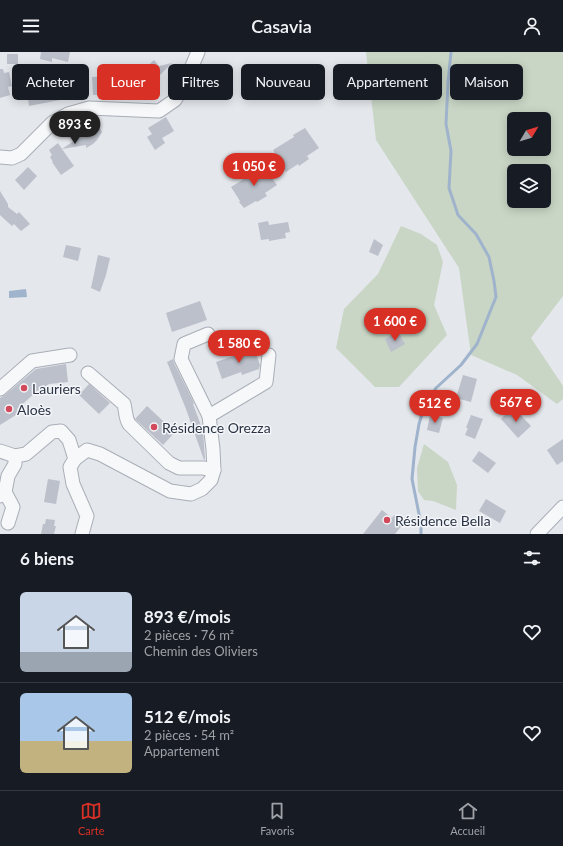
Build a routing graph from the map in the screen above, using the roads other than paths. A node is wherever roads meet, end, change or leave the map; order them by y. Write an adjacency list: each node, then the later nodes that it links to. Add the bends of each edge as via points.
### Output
1 (198, 52): 2 (street, via 175,100 159,111 89,108 68,114 52,123 21,154 12,158)
2 (0, 157)
3 (208, 334): 8 (street, via 184,344 181,359)
4 (70, 355): 7 (street, via 32,361)
5 (268, 355): 8 (street, via 266,382)
6 (88, 373): 12 (street, via 124,404 129,424 169,464 179,468)
7 (0, 389)
8 (209, 416): 12 (street)
9 (0, 451): 10 (street)
10 (15, 456): 11 (street, via 26,454 52,432 61,431 69,440); 13 (street, via 15,464 8,476)
11 (75, 459): 12 (street, via 87,450 100,454 170,491 191,494 202,489); 17 (street, via 70,467 73,484 87,516)
12 (214, 470)
13 (3, 494): 15 (street, via 13,507)
14 (563, 507): 16 (street)
15 (8, 523)
16 (539, 532)
17 (82, 534)

